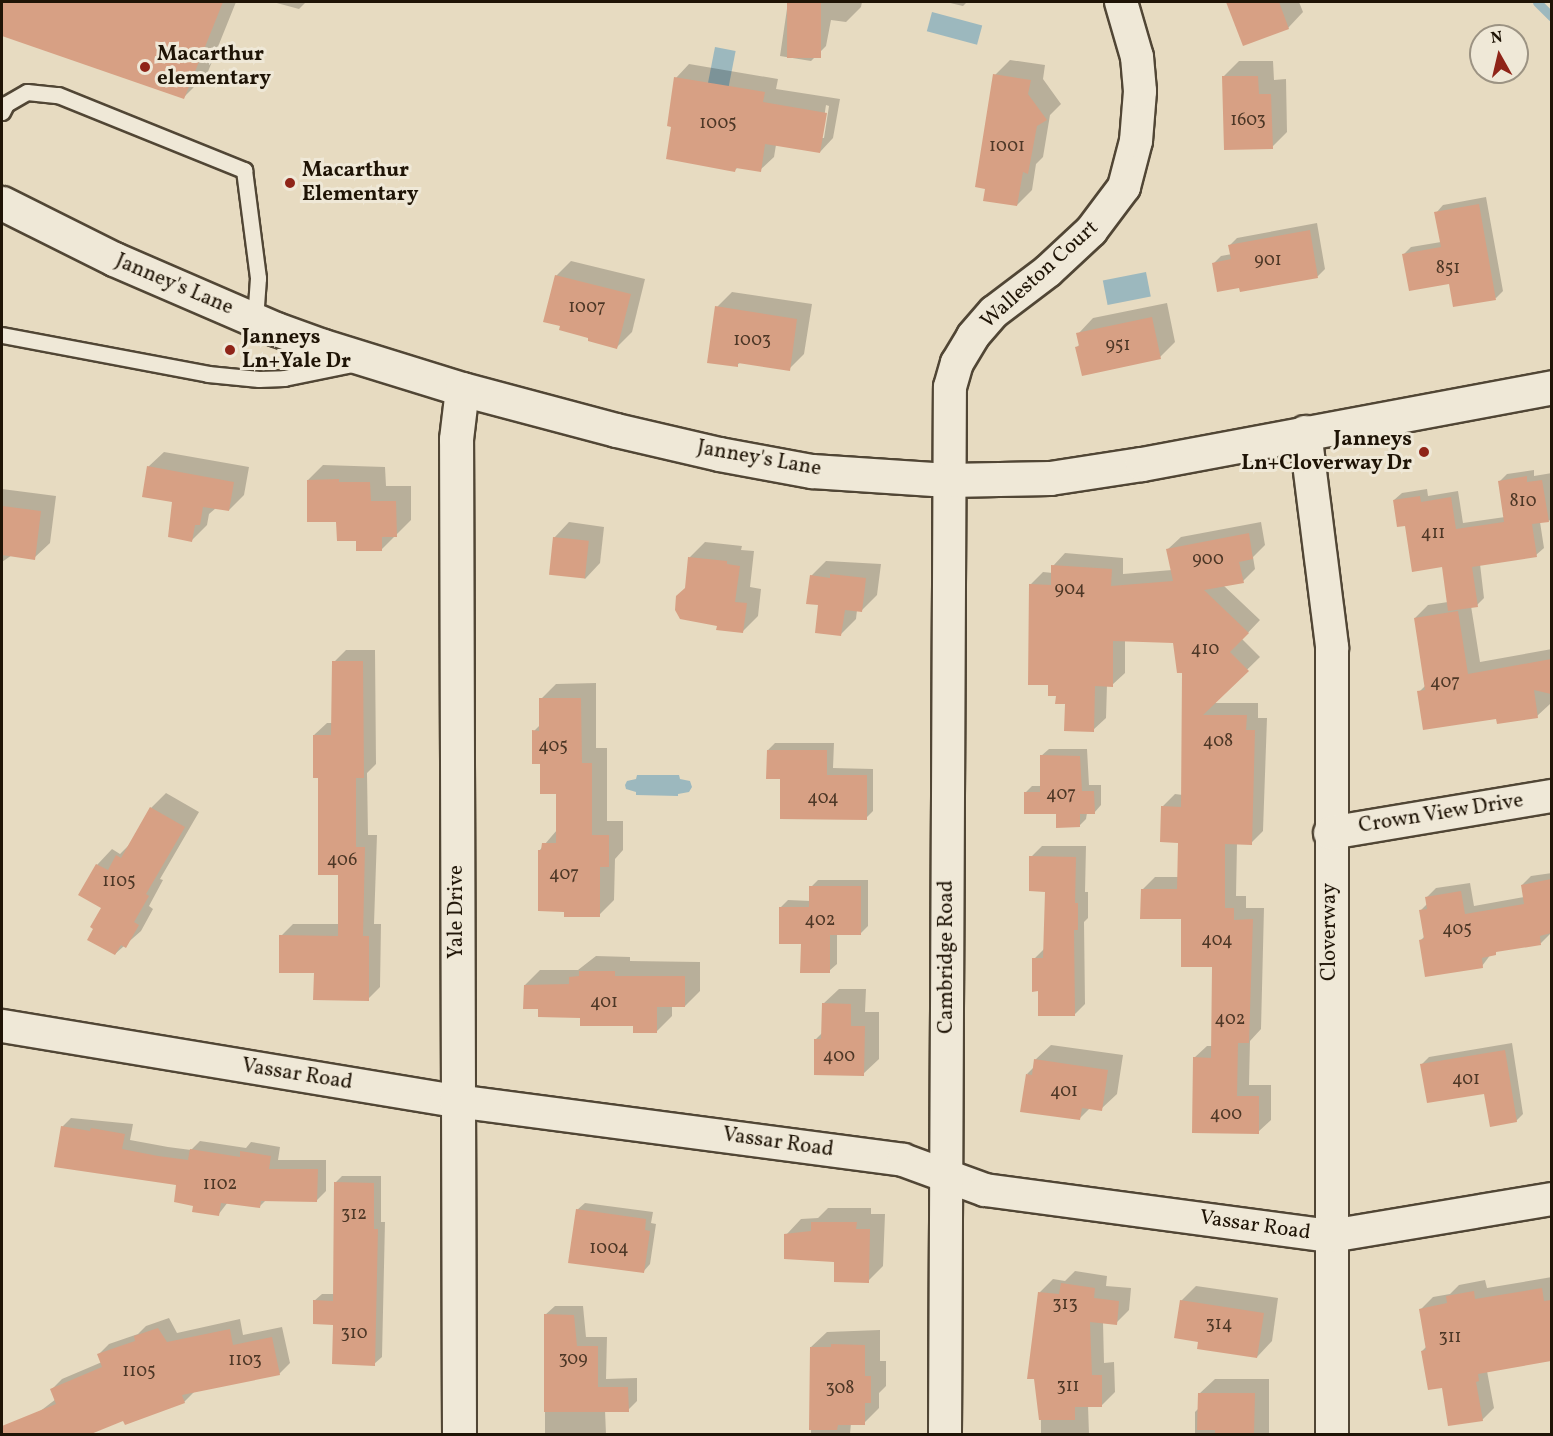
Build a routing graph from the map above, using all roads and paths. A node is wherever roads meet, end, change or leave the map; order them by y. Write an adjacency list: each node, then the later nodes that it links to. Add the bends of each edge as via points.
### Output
1 (1120, 2): 10 (street, Walleston Court, via 1137,57 1140,91 1136,141 1124,187 1092,231 994,312 973,336 957,363 950,387)
2 (2, 112): 4 (lane, via 6,104 27,92 58,95 244,170 258,278)
3 (2, 203): 4 (main road, Janney's Lane, via 114,259)
4 (255, 320): 6 (main road, Janney's Lane)
5 (2, 335): 6 (lane, via 208,374 259,379 284,378)
6 (366, 360): 8 (main road, Janney's Lane)
7 (1551, 387): 9 (main road, Janney's Lane)
8 (462, 389): 10 (main road, Janney's Lane, via 719,454 812,471); 14 (main road, Yale Drive, via 456,439)
9 (1305, 432): 10 (main road, Janney's Lane, via 1050,478); 12 (street, Cloverway, via 1332,647)
10 (948, 480): 15 (street, Cambridge Road)
11 (1551, 796): 12 (street, Crown View Drive)
12 (1330, 833): 17 (street, Cloverway)
13 (2, 1026): 14 (street, Vassar Road)
14 (456, 1101): 15 (street, Vassar Road, via 903,1160); 18 (main road, Yale Drive)
15 (946, 1175): 17 (street, Vassar Road, via 985,1190); 19 (street, Cambridge Road)
16 (1551, 1199): 17 (street, Vassar Road)
17 (1331, 1236): 20 (street, Cloverway)
18 (459, 1434)
19 (945, 1434)
20 (1332, 1434)

